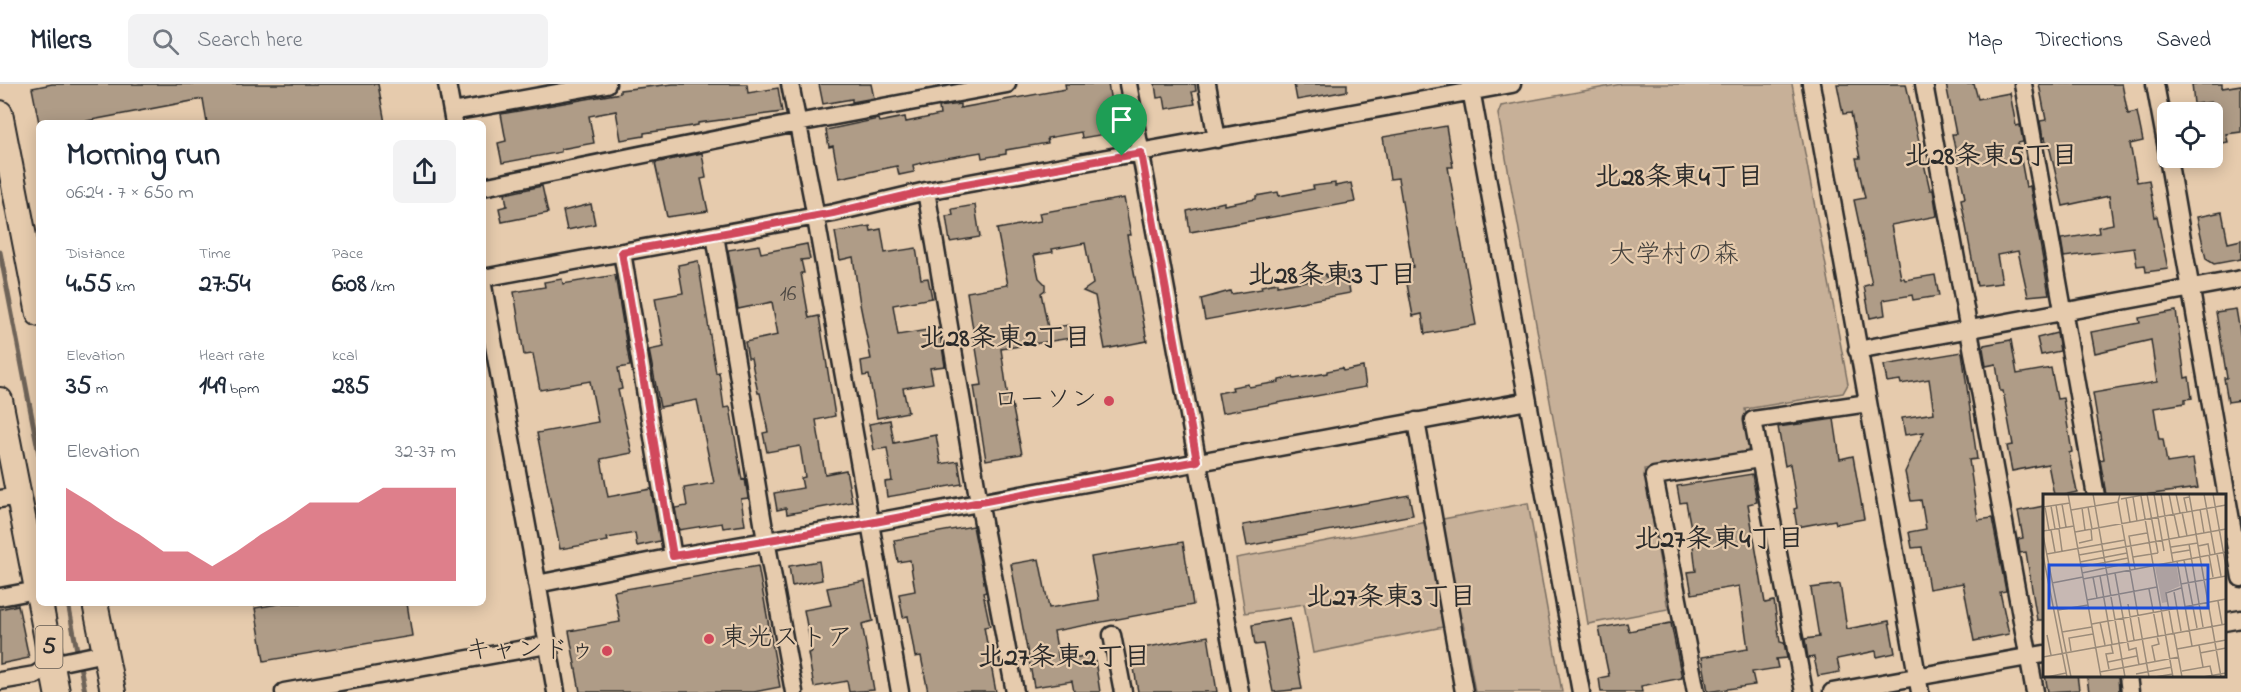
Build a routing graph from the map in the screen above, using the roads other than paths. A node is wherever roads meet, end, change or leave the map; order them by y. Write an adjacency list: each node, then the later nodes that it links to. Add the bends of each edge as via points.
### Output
1 (447, 84): 15 (street)
2 (607, 84): 15 (street)
3 (790, 84): 16 (street)
4 (1007, 84): 16 (street)
5 (1128, 84): 18 (street)
6 (1207, 84): 17 (street)
7 (1512, 84): 12 (street)
8 (1811, 84): 32 (street)
9 (1924, 84): 31 (street)
10 (2023, 84): 30 (street)
11 (2155, 84): 13 (street)
12 (1471, 88): 17 (street); 34 (street)
13 (2158, 102)
14 (0, 113): 28 (highway)
15 (453, 117)
16 (797, 123): 20 (street); 22 (street)
17 (1217, 139): 18 (street)
18 (1141, 153): 21 (street); 38 (street)
19 (2170, 168): 27 (street)
20 (486, 186)
21 (926, 191): 22 (street); 41 (street)
22 (815, 216): 23 (street); 42 (street)
23 (715, 235): 24 (street); 43 (street)
24 (622, 252): 25 (street); 44 (street)
25 (486, 277)
26 (2241, 279): 27 (street)
27 (2191, 288): 30 (street); 45 (street)
28 (36, 299)
29 (486, 303): 46 (street)
30 (2063, 311): 31 (street); 39 (street)
31 (1968, 328): 32 (street); 57 (street)
32 (1857, 350): 35 (street)
33 (0, 400): 40 (highway, 5)
34 (1528, 401): 36 (street); 72 (street)
35 (1868, 403): 37 (street, via 1753,420); 61 (street)
36 (1416, 421): 38 (street); 71 (street)
37 (1759, 459): 73 (street, via 1654,476); 74 (street)
38 (1197, 461): 41 (street); 70 (street)
39 (2096, 494)
40 (9, 497): 47 (highway, 5)
41 (979, 502): 42 (street); 68 (street)
42 (870, 523): 43 (street); 67 (street)
43 (766, 540): 44 (street); 66 (street)
44 (673, 556): 46 (street)
45 (2241, 578)
46 (537, 584): 55 (street)
47 (36, 587)
48 (0, 597): 49 (street)
49 (36, 597)
50 (42, 606): 58 (highway, 5)
51 (95, 606): 56 (highway, 5)
52 (2241, 619): 53 (street)
53 (2226, 622)
54 (1112, 635): 69 (street)
55 (547, 645): 64 (street); 65 (street)
56 (98, 654): 58 (street); 63 (highway, 5)
57 (2036, 655): 61 (street); 76 (street)
58 (59, 662): 60 (street, via 34,675); 62 (highway, 5)
59 (2128, 677): 77 (street)
60 (0, 681)
61 (1918, 684): 75 (street)
62 (57, 692)
63 (113, 692)
64 (284, 692)
65 (556, 692)
66 (794, 692)
67 (900, 692)
68 (1015, 692)
69 (1123, 692)
70 (1240, 692)
71 (1464, 692)
72 (1581, 692)
73 (1696, 692)
74 (1804, 692)
75 (1832, 692)
76 (2035, 692)
77 (2130, 692)

